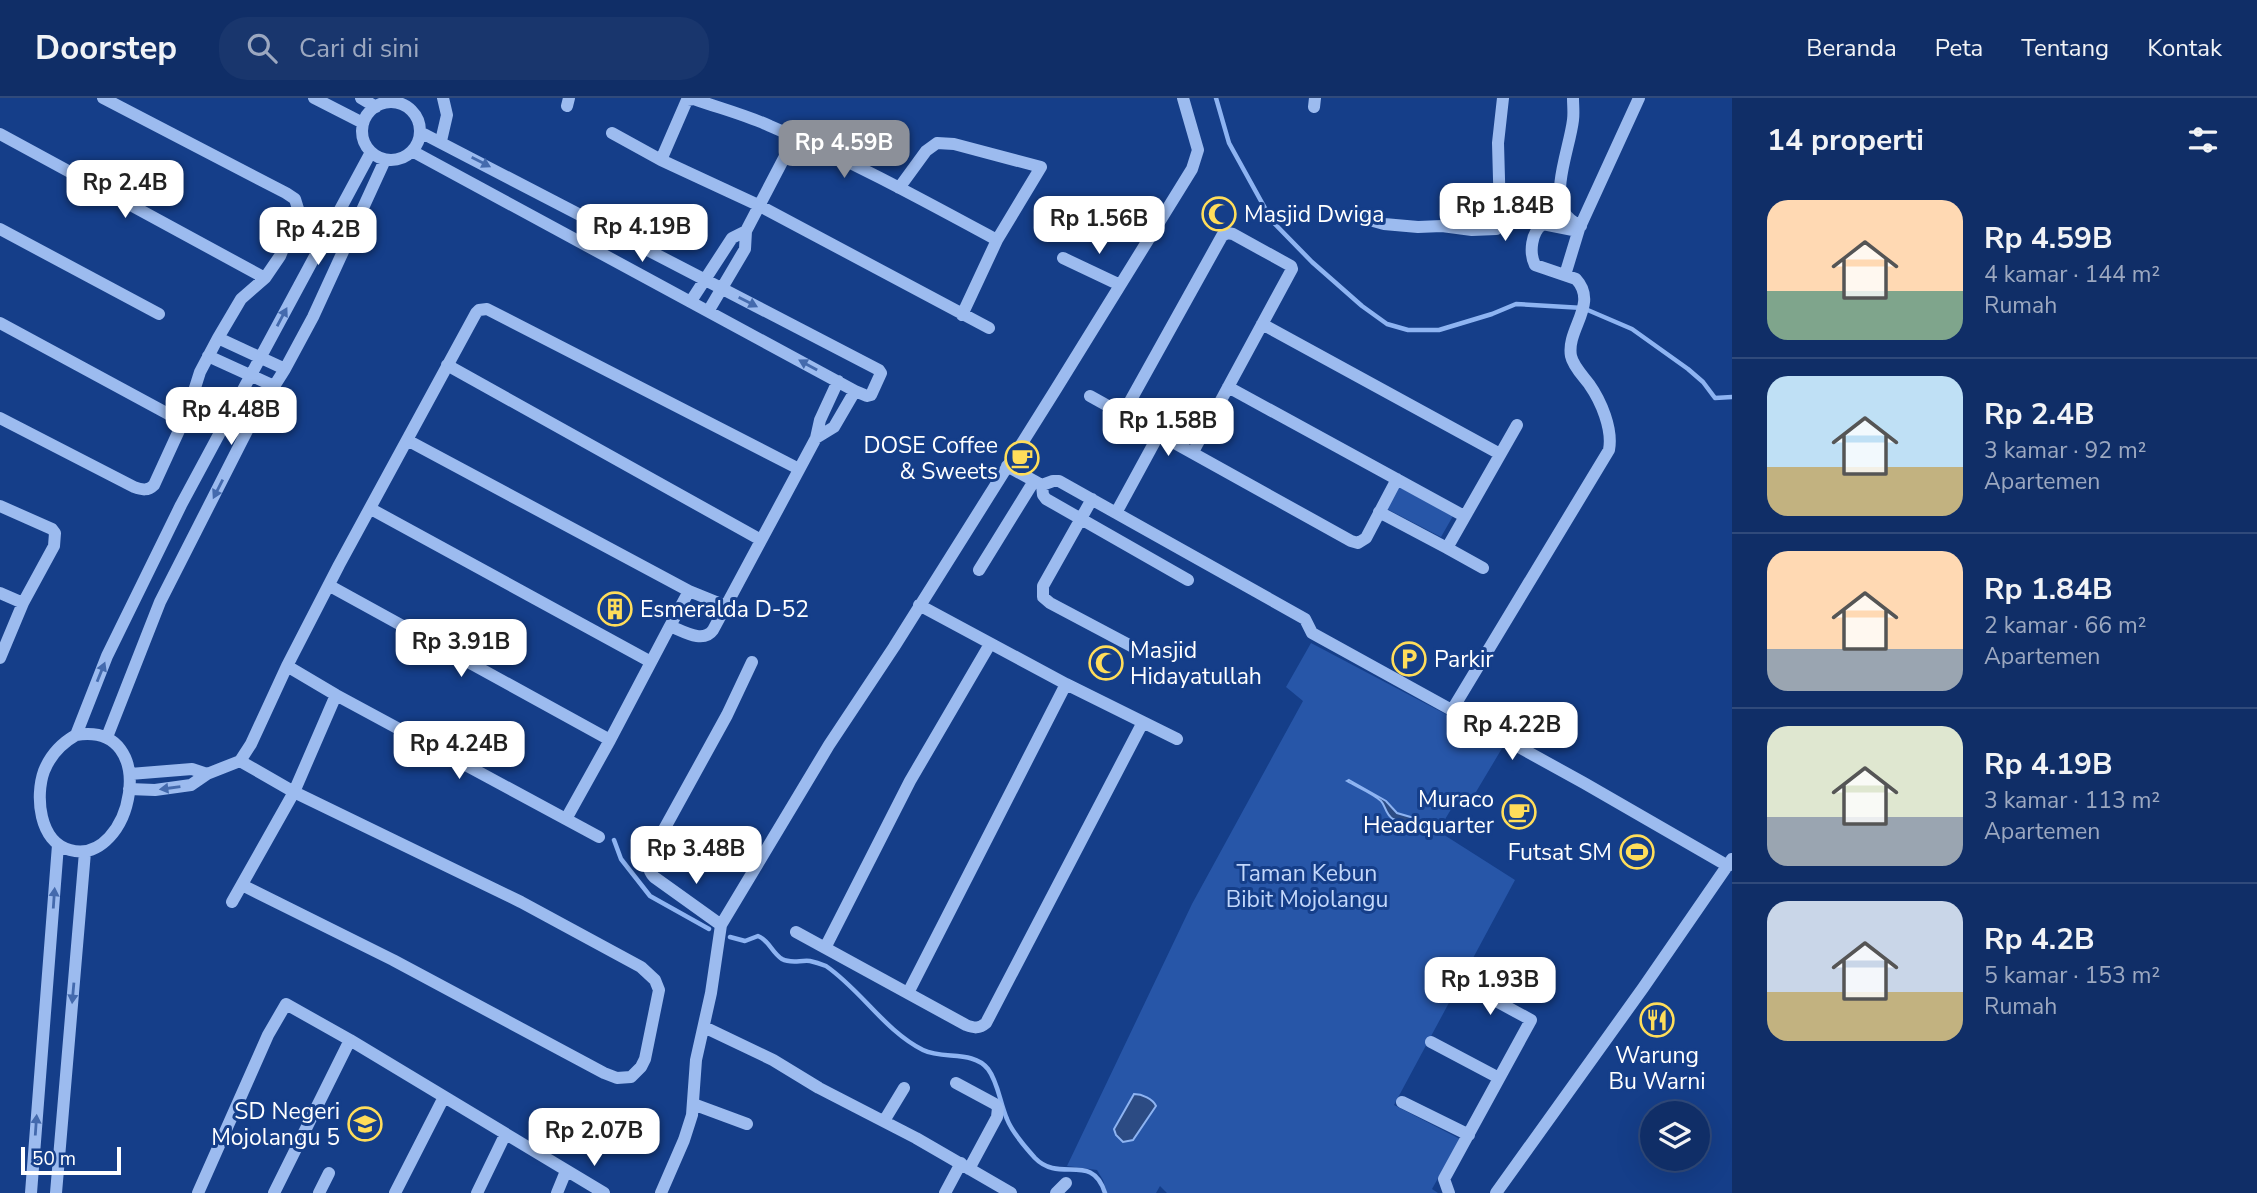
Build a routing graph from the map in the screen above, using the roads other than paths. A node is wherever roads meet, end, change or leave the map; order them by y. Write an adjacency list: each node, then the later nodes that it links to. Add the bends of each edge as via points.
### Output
1 (103, 98): 29 (street, via 295,199 299,212)
2 (314, 98): 10 (street)
3 (361, 98): 9 (street)
4 (443, 98): 15 (street, via 447,116)
5 (1183, 98): 31 (street, via 1196,140 1196,161)
6 (1503, 98): 22 (street, via 1496,229 1418,227)
7 (1573, 98): 23 (street, via 1560,197 1564,213)
8 (1639, 98): 23 (street)
9 (376, 107): 10 (street); 11 (street, via 392,102 408,108 416,116)
10 (363, 122): 17 (street, via 362,138)
11 (420, 132): 15 (street); 16 (street)
12 (612, 133): 19 (street)
13 (0, 134): 29 (street)
14 (795, 137): 19 (street, via 689,99); 20 (street); 21 (street)
15 (441, 141): 30 (street, one-way to 30)
16 (412, 151): 18 (street); 33 (street)
17 (371, 152): 18 (street); 42 (street, one-way to 17)
18 (386, 160): 44 (street)
19 (661, 160): 21 (street)
20 (899, 188): 26 (street); 26 (street, via 937,143 1041,167)
21 (758, 205): 25 (street); 36 (street)
22 (1366, 219)
23 (1580, 228): 28 (street); 28 (street, via 1543,224 1534,235 1534,264)
24 (0, 229): 35 (street)
25 (746, 231): 30 (street, via 732,238); 32 (street, via 745,248)
26 (997, 240): 36 (street)
27 (1063, 258): 31 (street)
28 (1566, 275): 91 (street, via 1576,279 1584,292 1572,357 1607,421 1609,450)
29 (265, 278): 40 (street, via 241,299)
30 (705, 278): 32 (street); 33 (street)
31 (1120, 285): 60 (street)
32 (723, 288): 34 (street); 49 (street, one-way to 49, via 880,371 871,395)
33 (691, 301): 34 (street)
34 (709, 310): 46 (street, one-way to 34)
35 (159, 314)
36 (962, 315): 39 (street)
37 (0, 323): 53 (street)
38 (1262, 324): 48 (street); 51 (street, via 1292,266 1227,233); 59 (street)
39 (989, 328)
40 (218, 338): 41 (street); 42 (street)
41 (208, 356): 45 (street); 53 (street)
42 (261, 358): 44 (street); 45 (street)
43 (447, 365): 57 (street); 61 (street, via 475,313 486,309); 71 (street)
44 (285, 369): 47 (street)
45 (250, 376): 47 (street); 93 (street, one-way to 45, via 107,656)
46 (838, 382): 49 (street); 56 (street)
47 (274, 386): 94 (street, one-way to 94, via 160,602)
48 (1228, 387): 58 (street); 62 (street)
49 (855, 391): 56 (street, via 834,427)
50 (1090, 396): 51 (street)
51 (1123, 414): 55 (street)
52 (0, 418): 53 (street, via 141,490 154,485)
53 (183, 422)
54 (1517, 425): 59 (street)
55 (1159, 434): 58 (street); 68 (street)
56 (816, 438): 61 (street)
57 (407, 440): 66 (street); 77 (street)
58 (1193, 452): 67 (street, via 1351,541 1362,541)
59 (1500, 454): 69 (street)
60 (1007, 466): 63 (street); 80 (street)
61 (799, 469): 71 (street)
62 (1397, 479): 67 (street); 69 (street)
63 (1038, 483): 64 (street, via 1059,481); 70 (street, via 1046,499); 74 (street)
64 (1092, 499): 68 (street); 70 (street)
65 (0, 506): 79 (street, via 55,533 54,546)
66 (371, 509): 76 (street); 86 (street)
67 (1380, 512): 72 (street)
68 (1116, 513): 91 (street, via 1305,619 1312,633)
69 (1464, 516): 72 (street)
70 (1080, 519): 75 (street); 84 (street, via 1043,586 1043,597)
71 (761, 540): 81 (street)
72 (1447, 548): 73 (street)
73 (1483, 568)
74 (979, 570)
75 (1188, 580)
76 (330, 586): 88 (street); 96 (street)
77 (689, 591): 81 (street); 82 (street)
78 (0, 593): 79 (street)
79 (23, 604): 85 (street)
80 (919, 605): 83 (street); 109 (street)
81 (726, 606): 82 (street, via 709,635 694,636)
82 (670, 626): 86 (street)
83 (990, 644): 89 (street); 111 (street, via 904,792)
84 (1133, 647)
85 (0, 658)
86 (651, 662): 96 (street)
87 (752, 662): 109 (street, via 649,862 650,874)
88 (287, 666): 90 (street); 97 (street)
89 (1066, 684): 92 (street); 113 (street)
90 (336, 695): 101 (street); 102 (street)
91 (1452, 710): 106 (street)
92 (1143, 722): 95 (street); 113 (street, via 986,1023 973,1028)
93 (76, 736): 94 (street); 104 (street, via 54,755 41,790 45,826)
94 (107, 737): 98 (street, via 125,755)
95 (1177, 739)
96 (610, 740): 102 (street)
97 (240, 761): 99 (street); 101 (street)
98 (130, 774): 99 (street, via 192,769); 100 (street)
99 (206, 774): 100 (street, one-way to 100, via 191,785)
100 (129, 789): 105 (street, via 119,824 102,844)
101 (294, 792): 107 (street); 107 (street, via 521,902 650,973 659,990 641,1067 624,1079 604,1073 393,960)
102 (566, 819): 103 (street)
103 (599, 837)
104 (58, 845): 105 (street); 130 (street, one-way to 104)
105 (85, 852): 131 (street, one-way to 131)
106 (1730, 862): 143 (street)
107 (242, 886): 108 (street)
108 (232, 902)
109 (722, 925): 114 (street)
110 (796, 932): 111 (street)
111 (825, 948): 113 (street)
112 (1465, 984): 117 (street, via 1531,1020)
113 (908, 993)
114 (704, 1027): 122 (street); 123 (street)
115 (350, 1040): 120 (street); 132 (street, via 286,1004); 133 (street)
116 (1431, 1042): 117 (street)
117 (1499, 1079): 126 (street)
118 (956, 1083): 127 (street, via 998,1108 997,1117)
119 (904, 1088): 123 (street)
120 (444, 1097): 125 (street); 135 (street)
121 (1402, 1102): 126 (street)
122 (692, 1113): 124 (street); 139 (street)
123 (884, 1122): 127 (street)
124 (747, 1124)
125 (505, 1135): 128 (street); 136 (street)
126 (1469, 1135): 142 (street, via 1444,1179)
127 (965, 1166): 140 (street); 141 (street)
128 (566, 1171): 137 (street); 138 (street)
129 (329, 1173): 134 (street)
130 (31, 1193)
131 (57, 1193)
132 (198, 1193)
133 (274, 1193)
134 (319, 1193)
135 (395, 1193)
136 (477, 1193)
137 (557, 1193)
138 (604, 1193)
139 (661, 1193)
140 (945, 1193)
141 (1011, 1193)
142 (1449, 1193)
143 (1496, 1193)

